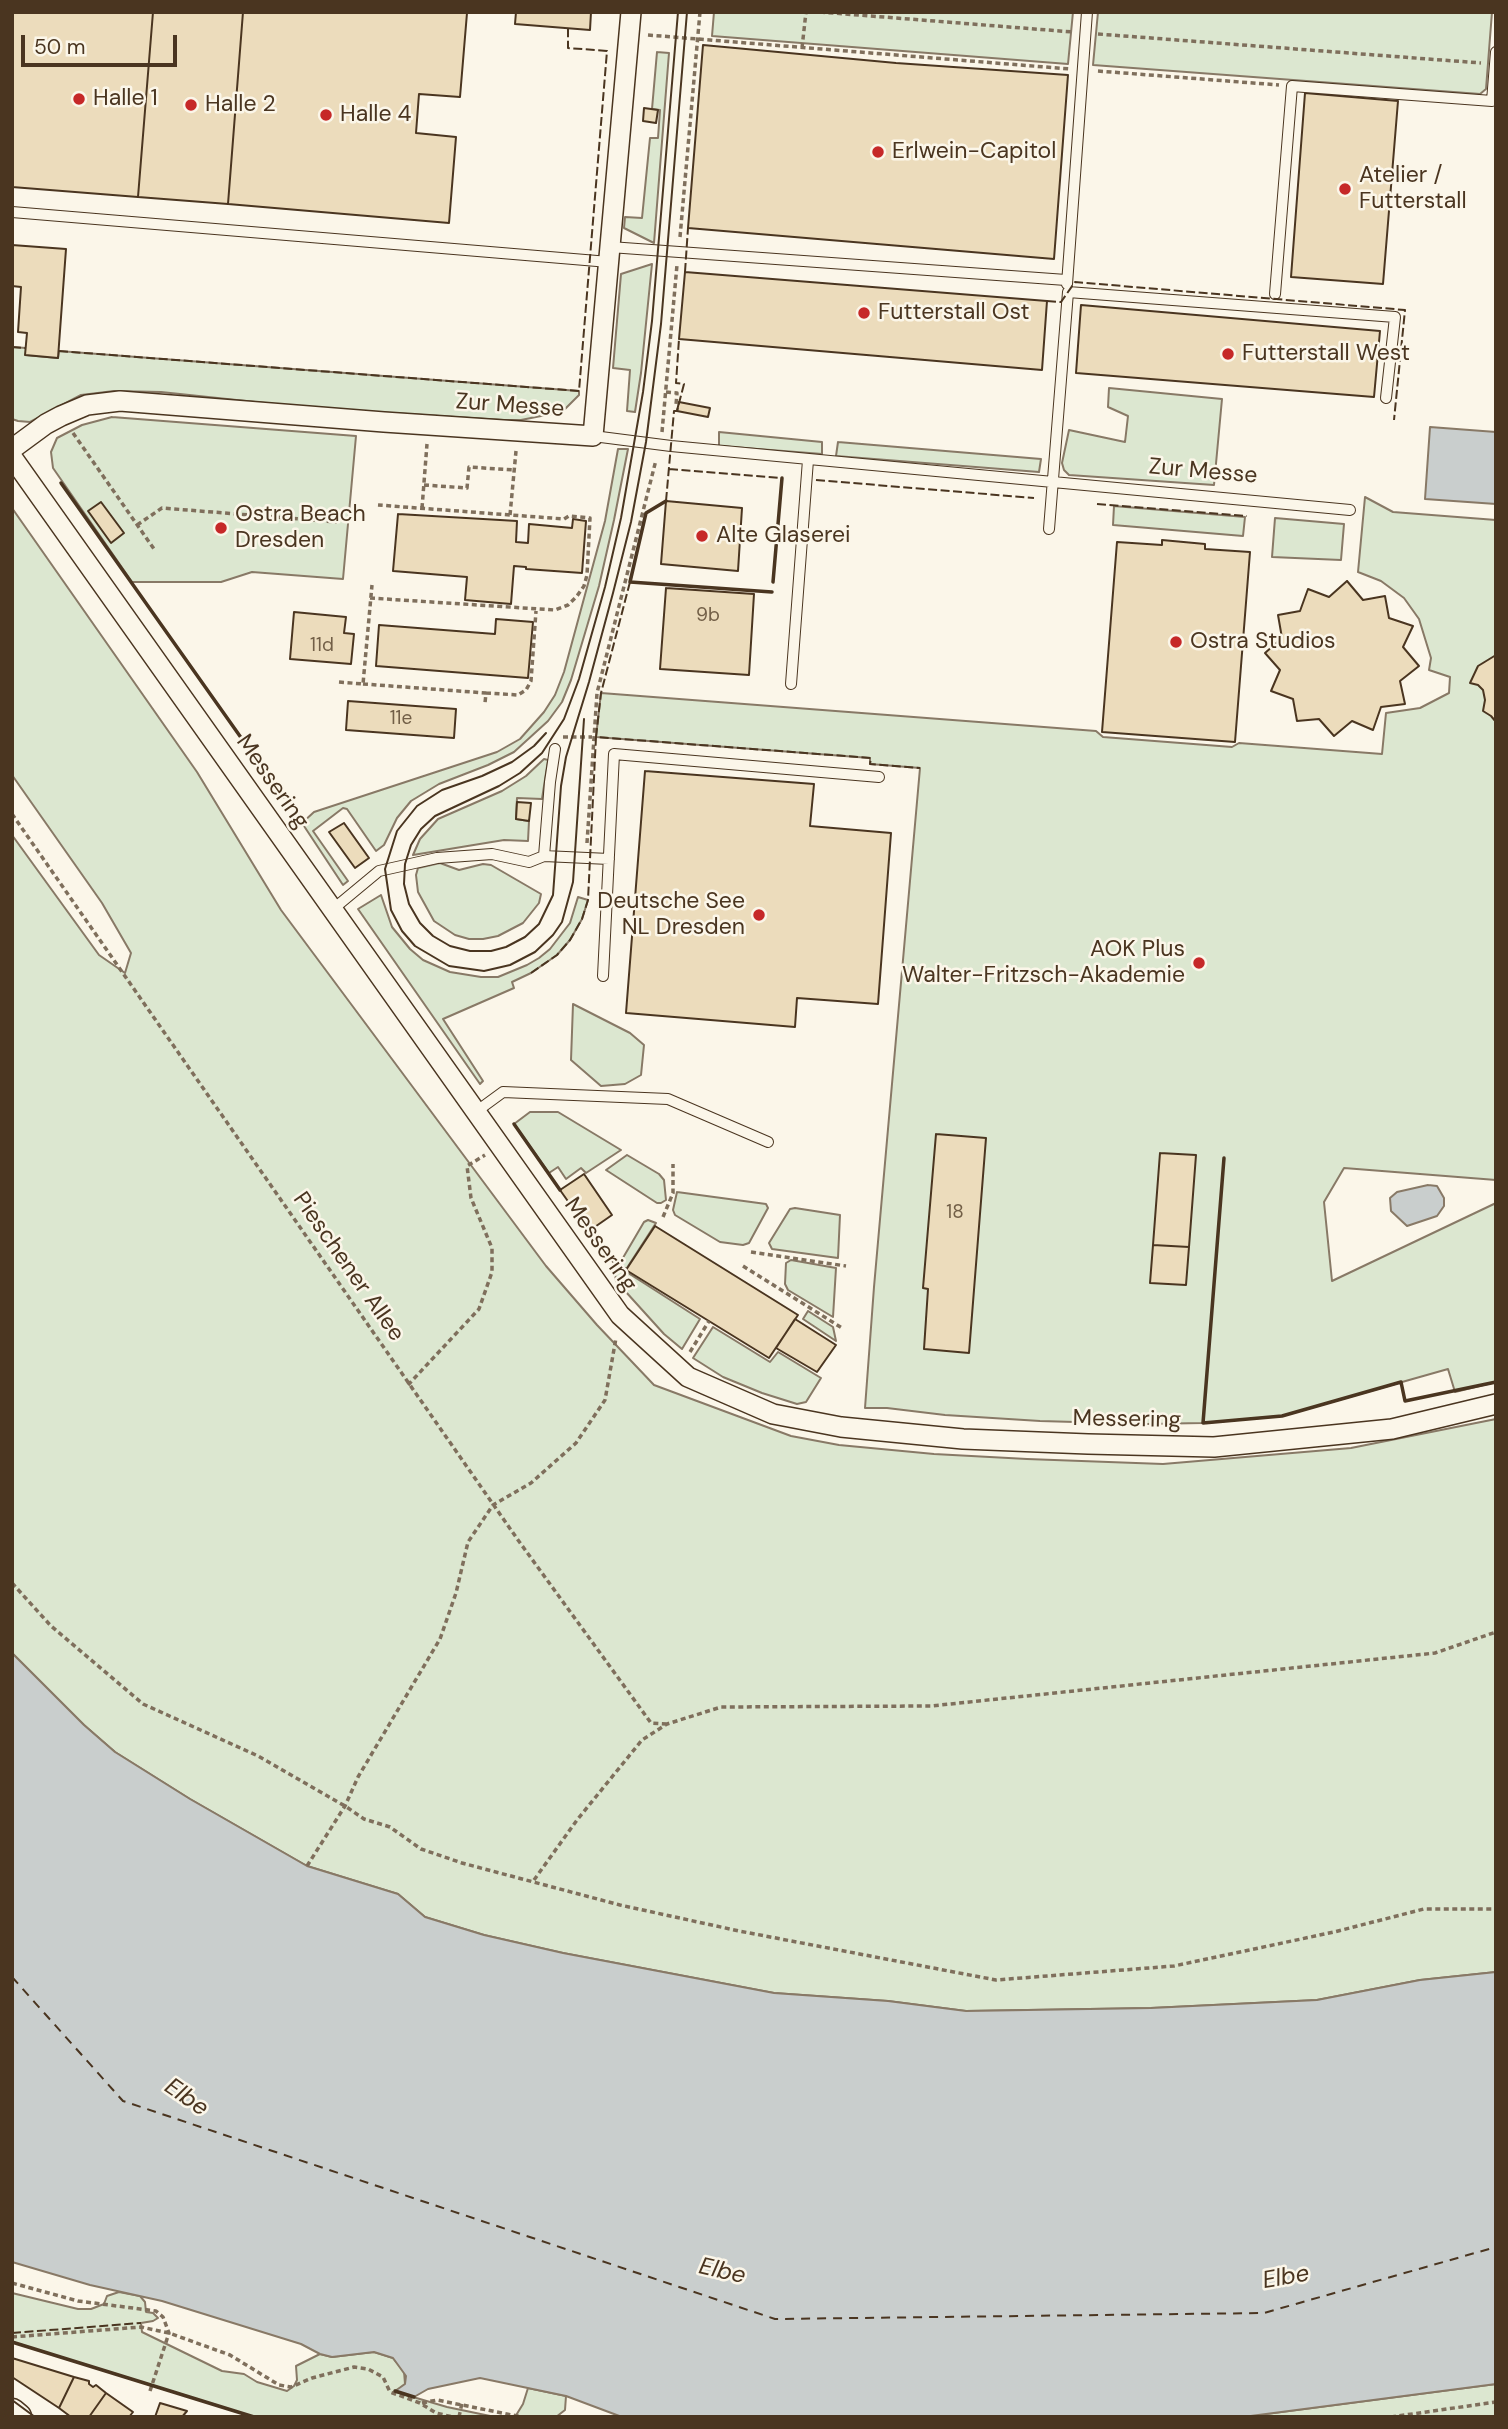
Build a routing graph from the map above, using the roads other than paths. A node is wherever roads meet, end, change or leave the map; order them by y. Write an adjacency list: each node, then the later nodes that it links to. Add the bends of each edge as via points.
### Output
1 (631, 12): 6 (street, Zur Messe)
2 (1087, 12): 7 (lane)
3 (1496, 52): 4 (lane)
4 (1495, 64): 8 (lane, via 1492,101 1292,86)
5 (12, 212): 6 (lane)
6 (610, 255): 7 (lane); 10 (street, Zur Messe)
7 (1067, 286): 9 (lane, via 1395,317); 14 (lane)
8 (1275, 294)
9 (1387, 398)
10 (593, 436): 11 (street, Zur Messe, via 120,401 87,405 61,416); 13 (lane, Zur Messe)
11 (12, 449)
12 (12, 457): 22 (street, Messering)
13 (808, 460): 14 (lane, Zur Messe); 17 (lane)
14 (1052, 483): 15 (lane, Zur Messe); 16 (lane)
15 (1350, 510)
16 (1049, 529)
17 (791, 684)
18 (555, 749): 20 (lane)
19 (879, 777): 21 (lane, via 614,754)
20 (544, 856): 21 (lane); 22 (lane, via 529,862 492,854 450,857 385,869)
21 (609, 859): 23 (lane)
22 (332, 910): 24 (street, Messering)
23 (603, 976)
24 (477, 1111): 25 (lane, via 503,1092 668,1099); 26 (street, Messering, via 620,1315 688,1377 774,1414 841,1427 963,1439 1214,1447 1392,1429)
25 (768, 1142)
26 (1496, 1404)
27 (12, 2413): 28 (main road)
28 (18, 2417)

